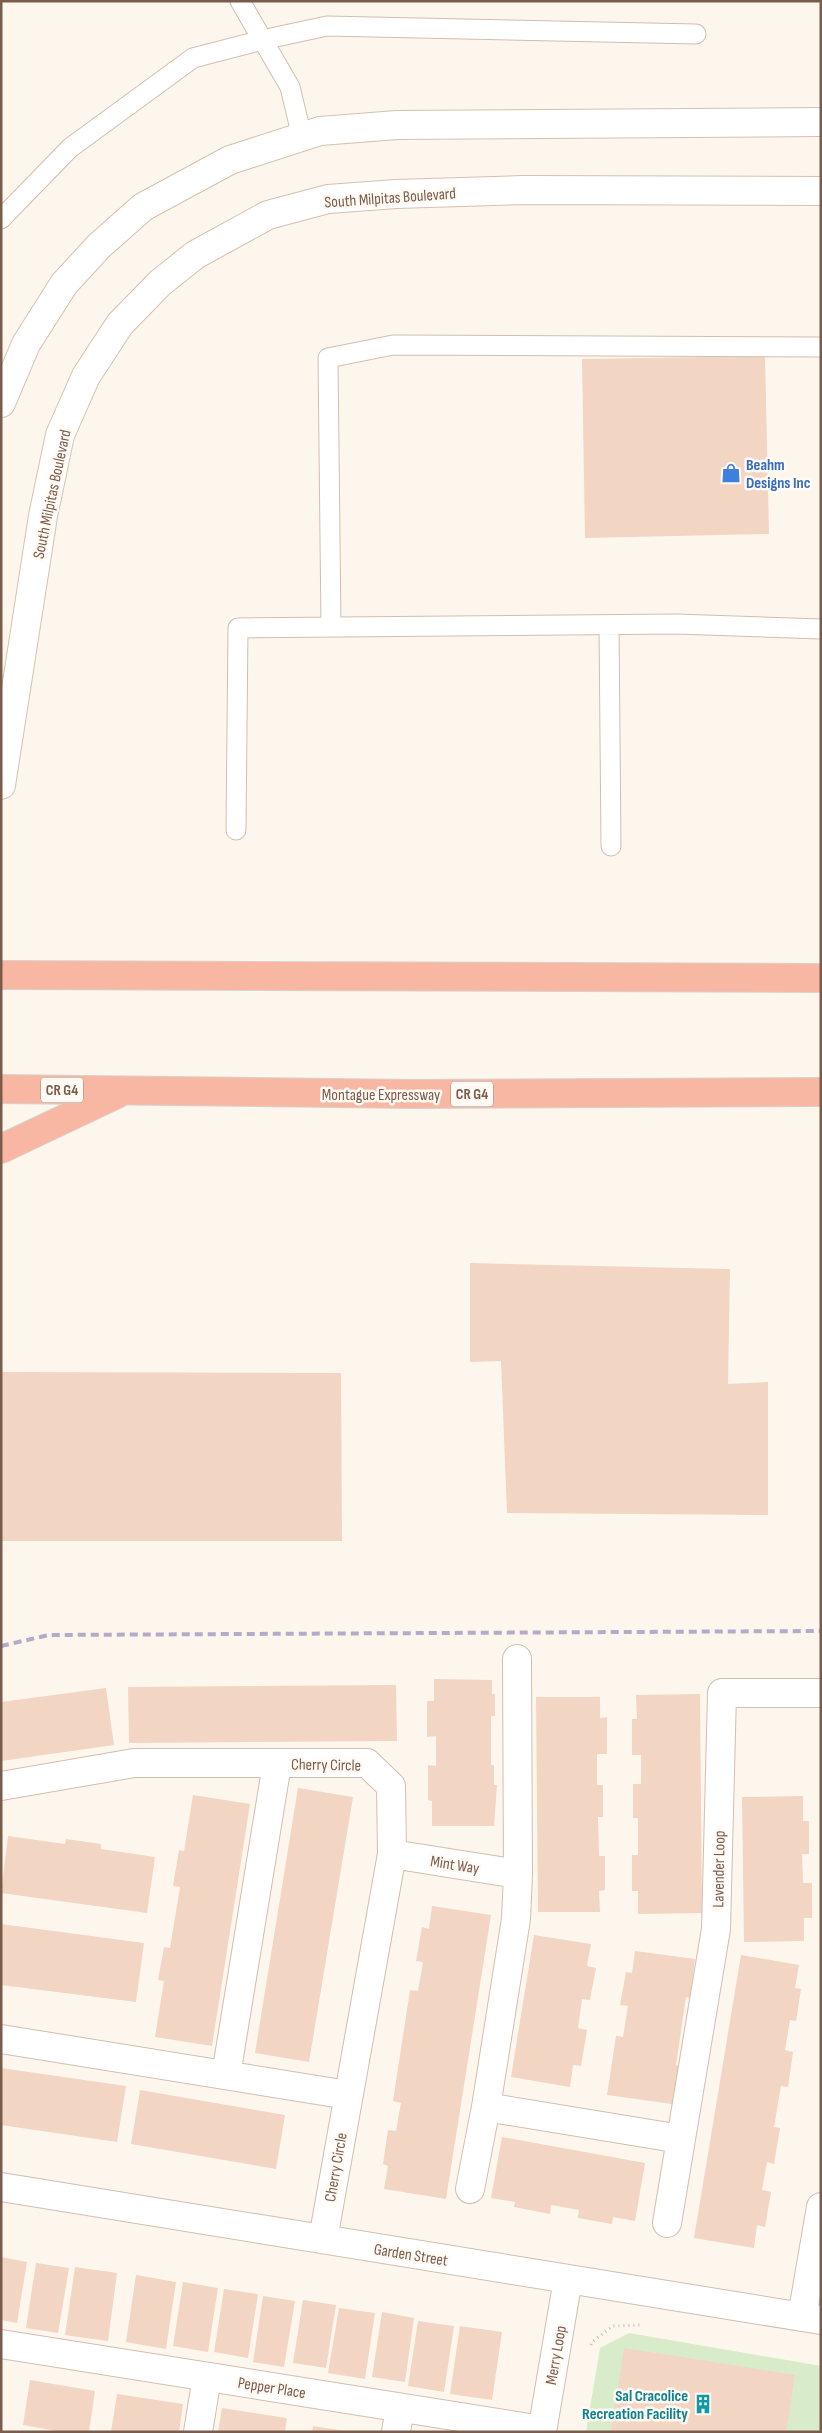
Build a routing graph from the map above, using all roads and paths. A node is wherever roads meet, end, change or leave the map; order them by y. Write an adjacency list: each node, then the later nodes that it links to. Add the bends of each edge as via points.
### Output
1 (240, 1): 3 (lane)
2 (696, 34): 3 (lane, via 328,26)
3 (262, 40): 5 (lane, via 290,88); 7 (lane, via 193,58 70,148)
4 (821, 122): 5 (street, via 397,125 320,131)
5 (302, 137): 9 (street, via 230,160 143,207 99,246 64,284 26,344)
6 (821, 191): 13 (street, South Milpitas Boulevard, via 524,190 328,199 268,215 195,254 160,283 120,324 86,376 60,435 43,516)
7 (1, 219)
8 (821, 347): 11 (lane, via 393,346 328,358)
9 (1, 403)
10 (609, 624): 11 (lane); 12 (lane); 15 (lane)
11 (330, 627): 14 (lane, via 238,628)
12 (821, 629)
13 (1, 785)
14 (236, 830)
15 (611, 846)
16 (1, 975): 17 (highway)
17 (821, 978)
18 (1, 1089): 19 (highway, Montague Expressway / CR G4)
19 (123, 1091): 20 (highway, Montague Expressway / CR G4, via 412,1094); 21 (highway)
20 (821, 1092)
21 (1, 1149)
22 (517, 1659): 27 (street)
23 (821, 1693): 32 (street, Lavender Loop, via 722,1693 716,1929)
24 (277, 1764): 25 (street, Cherry Circle, via 134,1763); 26 (street, Cherry Circle, via 367,1763 391,1786); 29 (street)
25 (1, 1786)
26 (392, 1854): 27 (street, Mint Way); 30 (street, Cherry Circle)
27 (518, 1874): 31 (street, via 516,1918)
28 (1, 2038): 29 (street)
29 (226, 2075): 30 (street)
30 (348, 2095): 37 (street, Cherry Circle)
31 (486, 2107): 32 (street); 34 (street)
32 (681, 2140): 36 (street, Lavender Loop)
33 (1, 2187): 37 (street, Garden Street)
34 (470, 2189)
35 (821, 2207): 39 (street)
36 (668, 2224)
37 (322, 2239): 38 (street, Garden Street)
38 (568, 2279): 39 (street, Garden Street); 45 (street, Merry Loop)
39 (811, 2318)
40 (641, 2325): 41 (path, via 613,2326 592,2342)
41 (590, 2350)
42 (2, 2352): 43 (street, Pepper Place)
43 (206, 2377): 44 (street, Pepper Place); 46 (street)
44 (398, 2420): 45 (street, Pepper Place)
45 (542, 2431)
46 (198, 2432)

